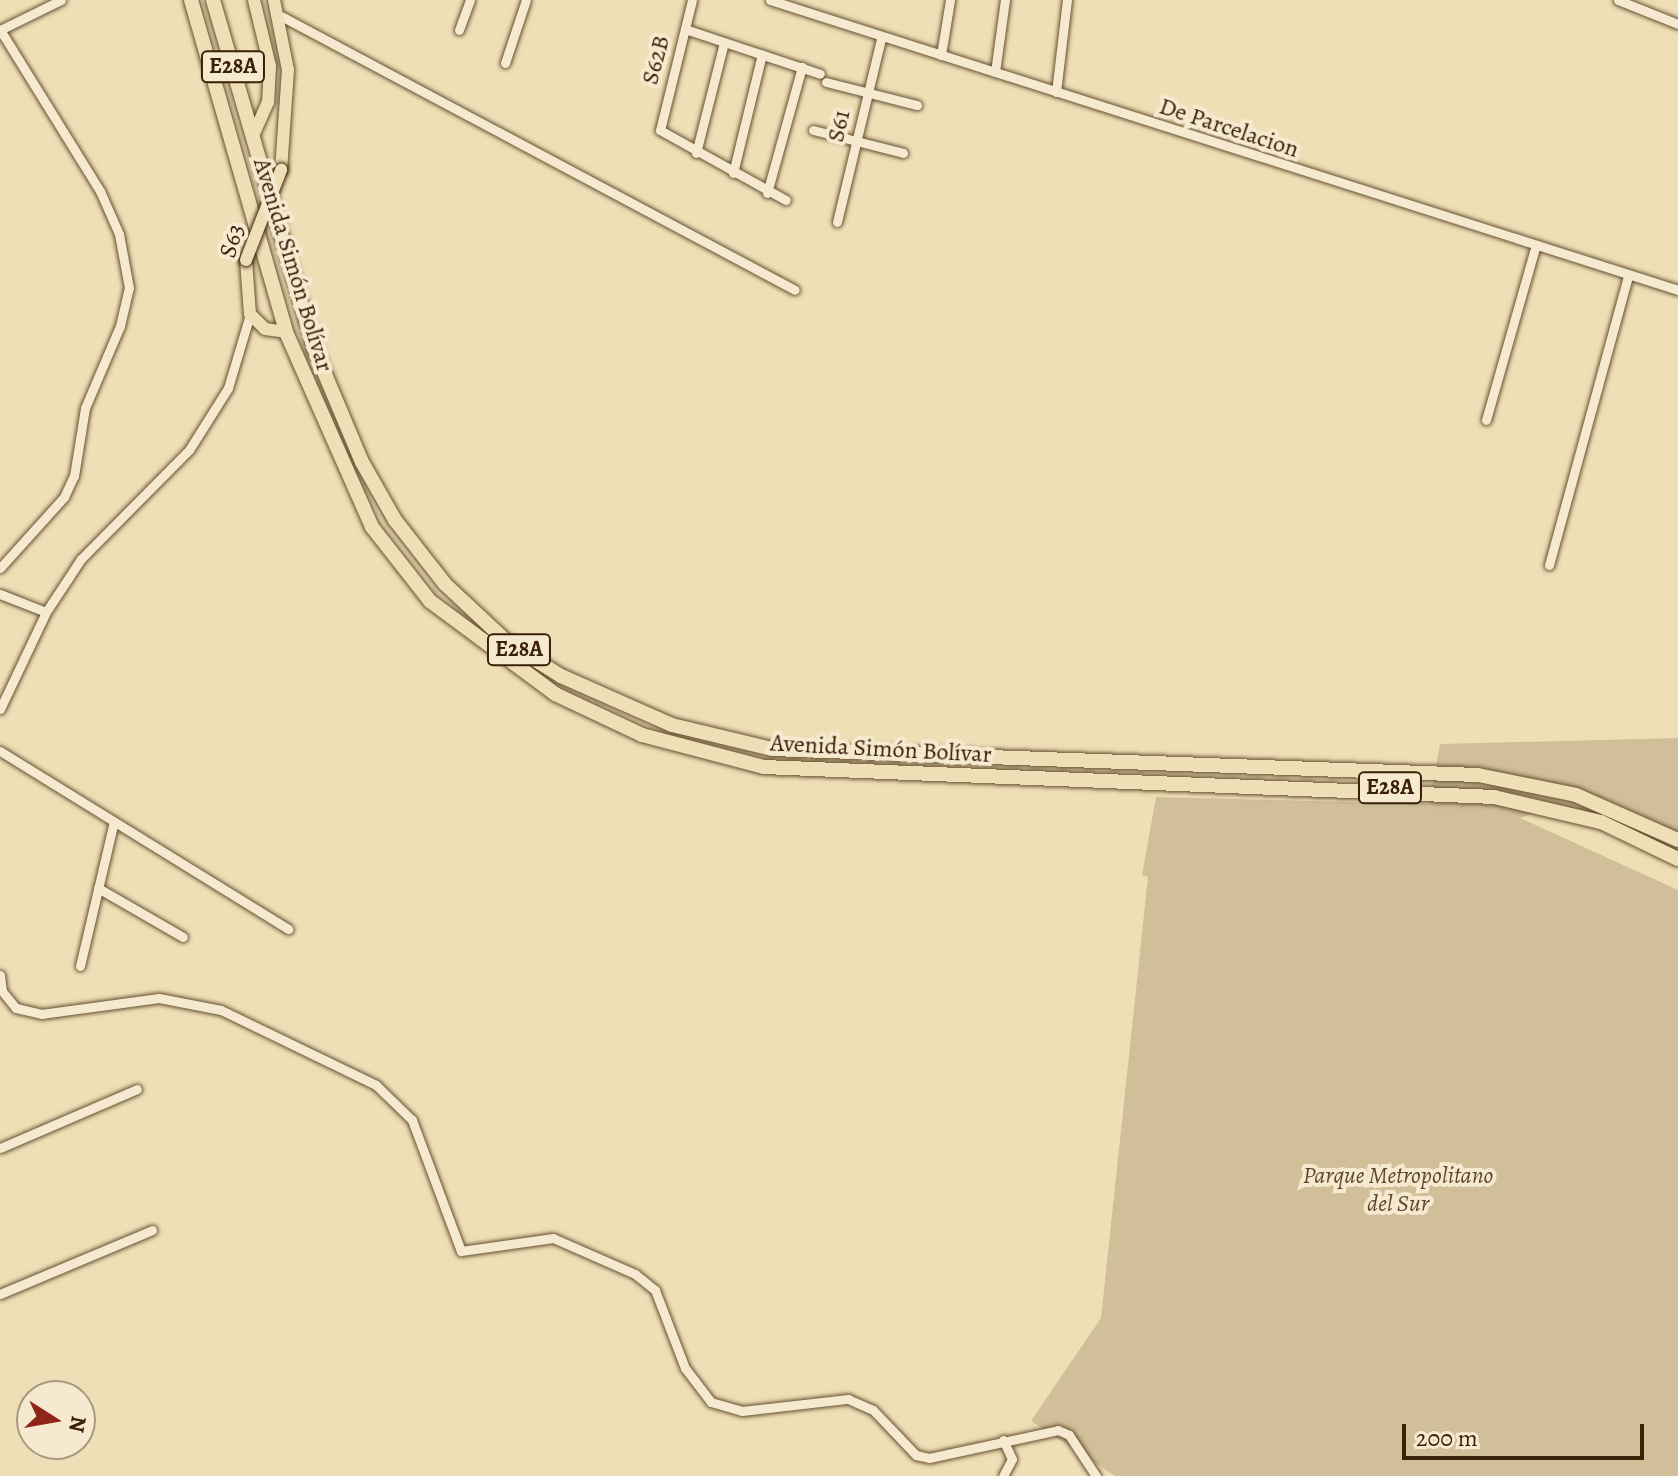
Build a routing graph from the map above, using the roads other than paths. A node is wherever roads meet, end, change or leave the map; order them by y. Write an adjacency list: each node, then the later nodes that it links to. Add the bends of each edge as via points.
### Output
1 (61, 0): 18 (street)
2 (191, 0): 44 (highway, Avenida Simón Bolívar / E28A)
3 (213, 0): 31 (highway, Avenida Simón Bolívar / E28A)
4 (254, 0): 31 (main road, via 270,66 268,102)
5 (274, 0): 15 (main road, S63)
6 (470, 0): 19 (street)
7 (526, 0): 24 (street)
8 (692, 0): 17 (street, S62B)
9 (770, 0): 14 (street, De Parcelacion)
10 (950, 0): 23 (street)
11 (1005, 0): 26 (street)
12 (1067, 0): 27 (street)
13 (1618, 0): 16 (street)
14 (803, 5): 20 (street, De Parcelacion)
15 (281, 16): 41 (street); 43 (main road, S63, bridge, via 289,109 281,170 246,260)
16 (1678, 24)
17 (685, 29): 21 (street); 33 (street, S62B, via 660,130)
18 (0, 30): 47 (street, via 100,191 119,234 129,288 120,326 85,408 74,476 64,497)
19 (459, 30)
20 (881, 39): 23 (street, De Parcelacion); 28 (street, S61)
21 (724, 42): 22 (street); 33 (street)
22 (762, 54): 25 (street); 35 (street)
23 (941, 55): 26 (street, De Parcelacion)
24 (505, 63)
25 (802, 67): 28 (street); 36 (street)
26 (995, 72): 27 (street, De Parcelacion)
27 (1056, 92): 39 (street, De Parcelacion)
28 (868, 93): 29 (street); 32 (street, S61)
29 (917, 105)
30 (813, 130): 32 (street)
31 (254, 134): 52 (highway, Avenida Simón Bolívar / E28A, via 314,348 362,462 395,520 445,584 507,642 610,701 723,740 772,749)
32 (856, 141): 34 (street); 38 (street, S61)
33 (696, 153): 35 (street)
34 (903, 153)
35 (733, 173): 36 (street)
36 (767, 193): 37 (street)
37 (786, 200)
38 (837, 222)
39 (1536, 245): 40 (street, De Parcelacion); 45 (street)
40 (1628, 276): 42 (street, De Parcelacion); 46 (street)
41 (795, 290)
42 (1678, 290)
43 (250, 314): 44 (main road, via 265,329); 49 (street, via 228,388 189,450 81,559)
44 (286, 332): 53 (highway, Avenida Simón Bolívar / E28A, via 372,527 430,601 555,694 642,735 764,767)
45 (1486, 420)
46 (1549, 565)
47 (0, 568)
48 (0, 594): 49 (street)
49 (46, 612): 50 (street)
50 (0, 709)
51 (0, 751): 54 (street)
52 (1092, 763): 53 (highway); 55 (highway, Avenida Simón Bolívar / E28A, via 1491,776 1576,795)
53 (1090, 780): 56 (highway, Avenida Simón Bolívar / E28A, via 1494,797 1601,822)
54 (113, 825): 57 (street); 58 (street)
55 (1678, 840)
56 (1678, 859)
57 (98, 888): 59 (street); 60 (street)
58 (288, 929)
59 (183, 937)
60 (80, 966)
61 (0, 975): 66 (street, via 2,991 16,1008 41,1014 159,998 221,1010 376,1085 412,1120 453,1242 461,1251 553,1238 635,1274 655,1290 685,1368 711,1402 742,1411 848,1399 873,1410 916,1455 929,1458)
62 (137, 1089): 63 (street)
63 (0, 1148)
64 (152, 1230): 65 (street)
65 (0, 1294)
66 (1003, 1440): 67 (street, via 1012,1459); 68 (street, via 1058,1430 1069,1435)
67 (1003, 1476)
68 (1096, 1476)

